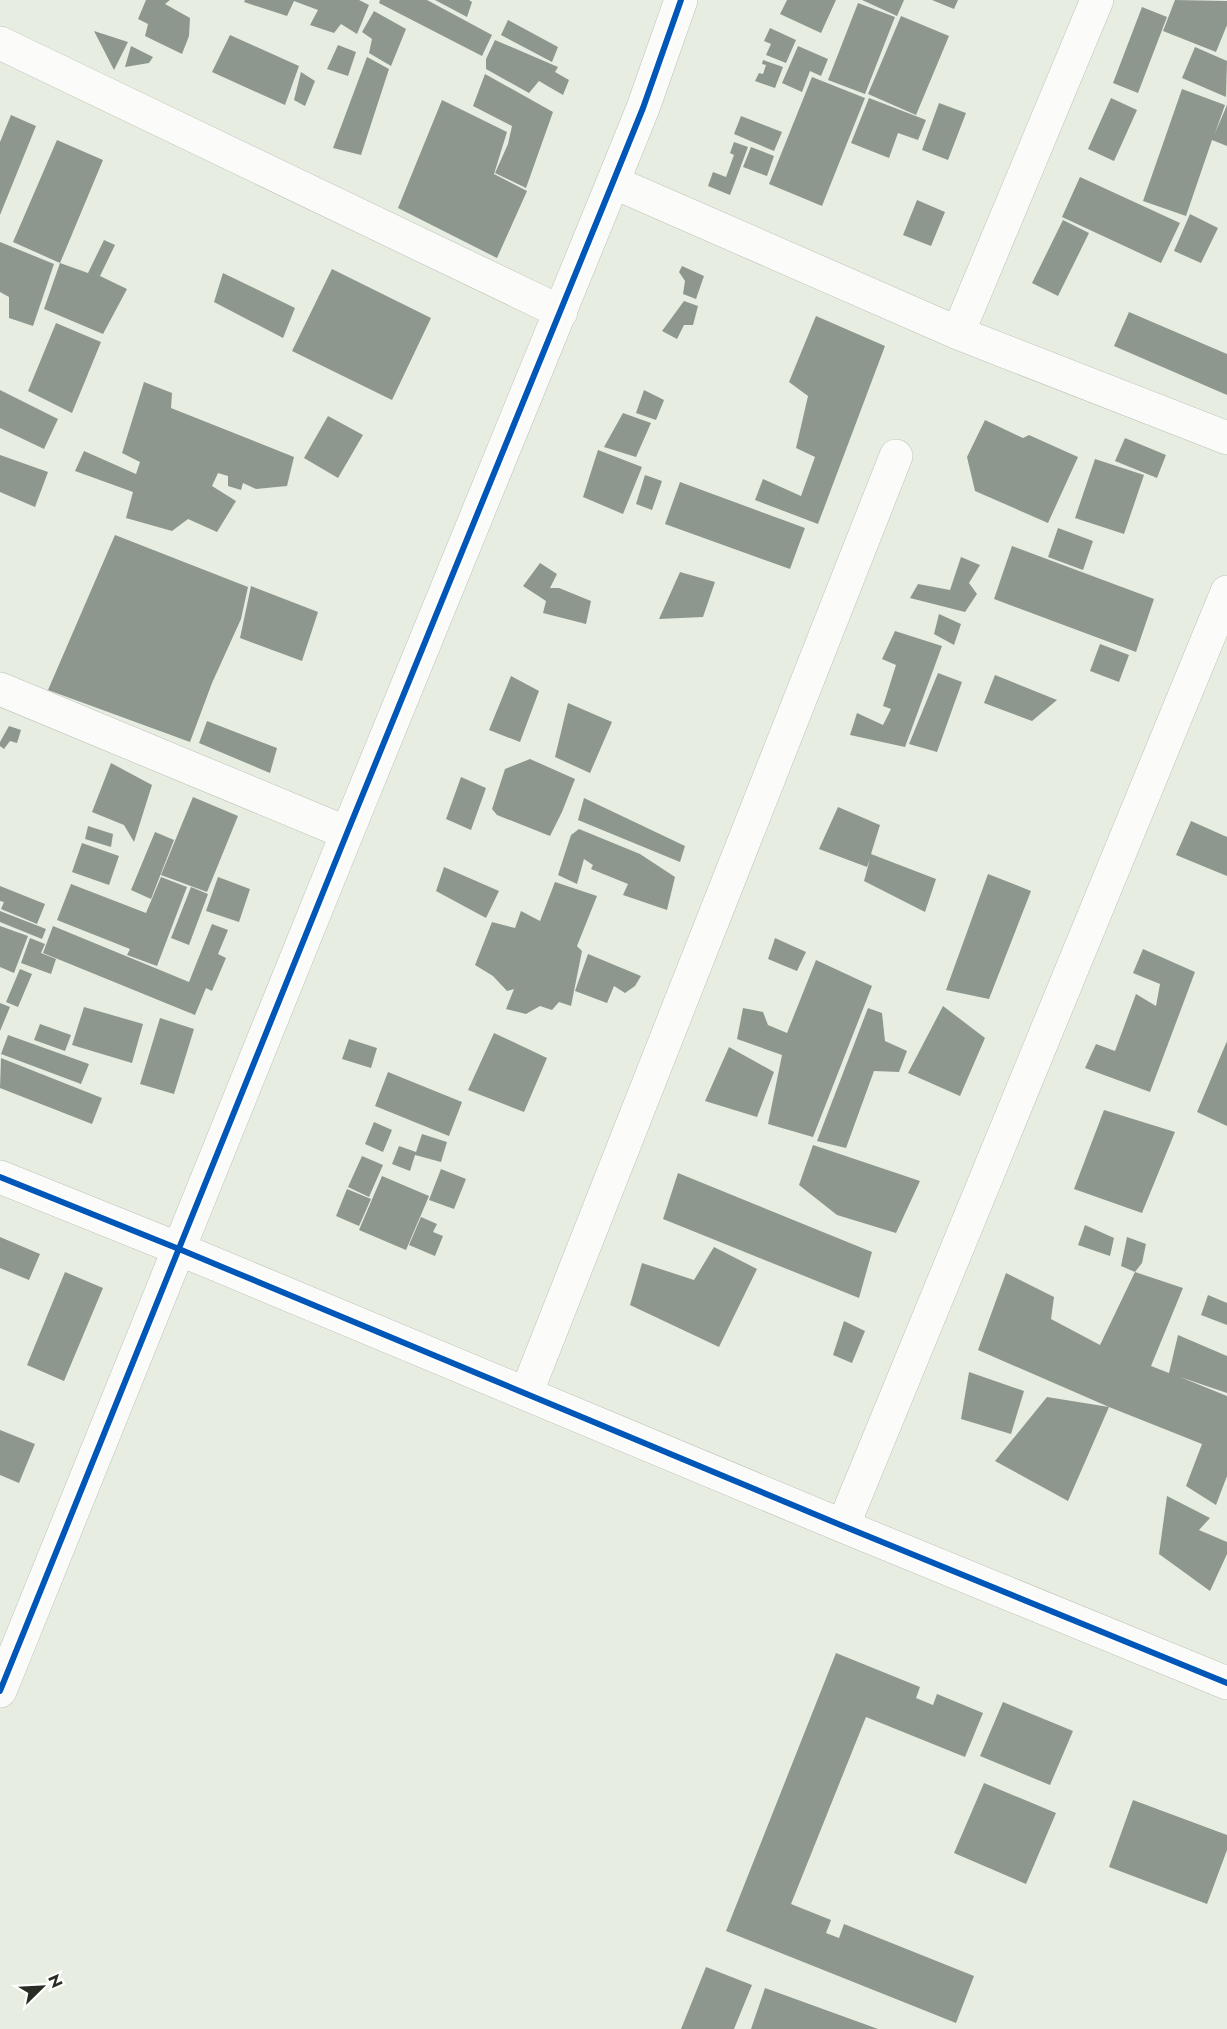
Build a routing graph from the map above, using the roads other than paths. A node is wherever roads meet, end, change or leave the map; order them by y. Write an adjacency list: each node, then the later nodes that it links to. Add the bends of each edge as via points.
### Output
1 (681, 0): 4 (street)
2 (1097, 0): 6 (street)
3 (0, 43): 5 (street)
4 (613, 182): 5 (street); 6 (street)
5 (561, 312): 11 (street)
6 (958, 333): 7 (street)
7 (1227, 438)
8 (896, 456): 14 (street)
9 (1227, 592): 15 (street)
10 (0, 689): 11 (street)
11 (346, 833): 13 (street)
12 (0, 1177): 13 (street)
13 (179, 1249): 14 (street); 17 (street)
14 (526, 1394): 15 (street)
15 (843, 1526): 16 (street)
16 (1227, 1683)
17 (0, 1691)

